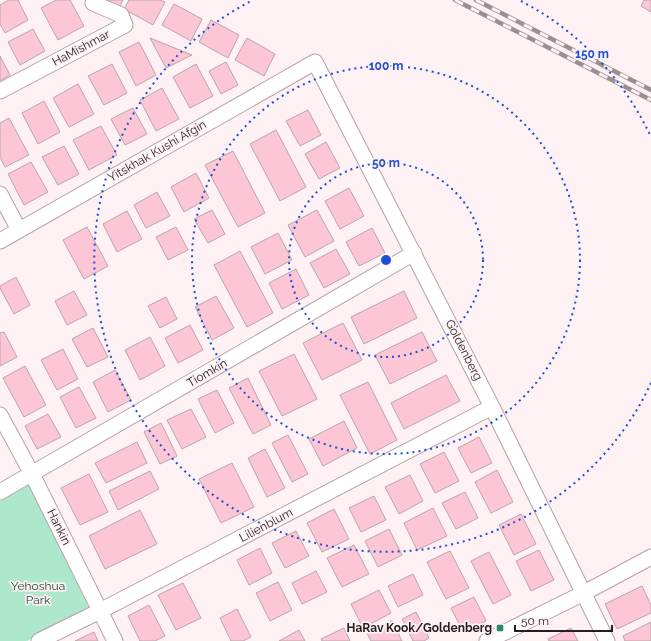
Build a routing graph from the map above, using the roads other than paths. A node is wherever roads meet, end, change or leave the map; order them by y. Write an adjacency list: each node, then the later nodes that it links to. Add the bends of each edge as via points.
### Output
1 (93, 2): 3 (street, HaMishmar, via 121,15 125,25)
2 (315, 62): 5 (street, Yitskhak Kushi Afgin); 7 (street, Goldenberg)
3 (0, 91)
4 (0, 194): 5 (street)
5 (19, 230): 6 (street, Yitskhak Kushi Afgin)
6 (0, 241)
7 (414, 253): 8 (street, Goldenberg); 10 (street, Tiomkin)
8 (492, 407): 13 (street, Goldenberg); 14 (street, Lilienblum)
9 (0, 415): 10 (street, Hankin)
10 (32, 474): 11 (street, Tiomkin); 14 (street, Hankin)
11 (0, 492)
12 (651, 557): 13 (street)
13 (584, 592): 17 (street); 18 (street, Goldenberg)
14 (100, 611): 15 (street, Lilienblum); 16 (street, Hankin)
15 (39, 641)
16 (115, 641)
17 (487, 641)
18 (607, 641)

